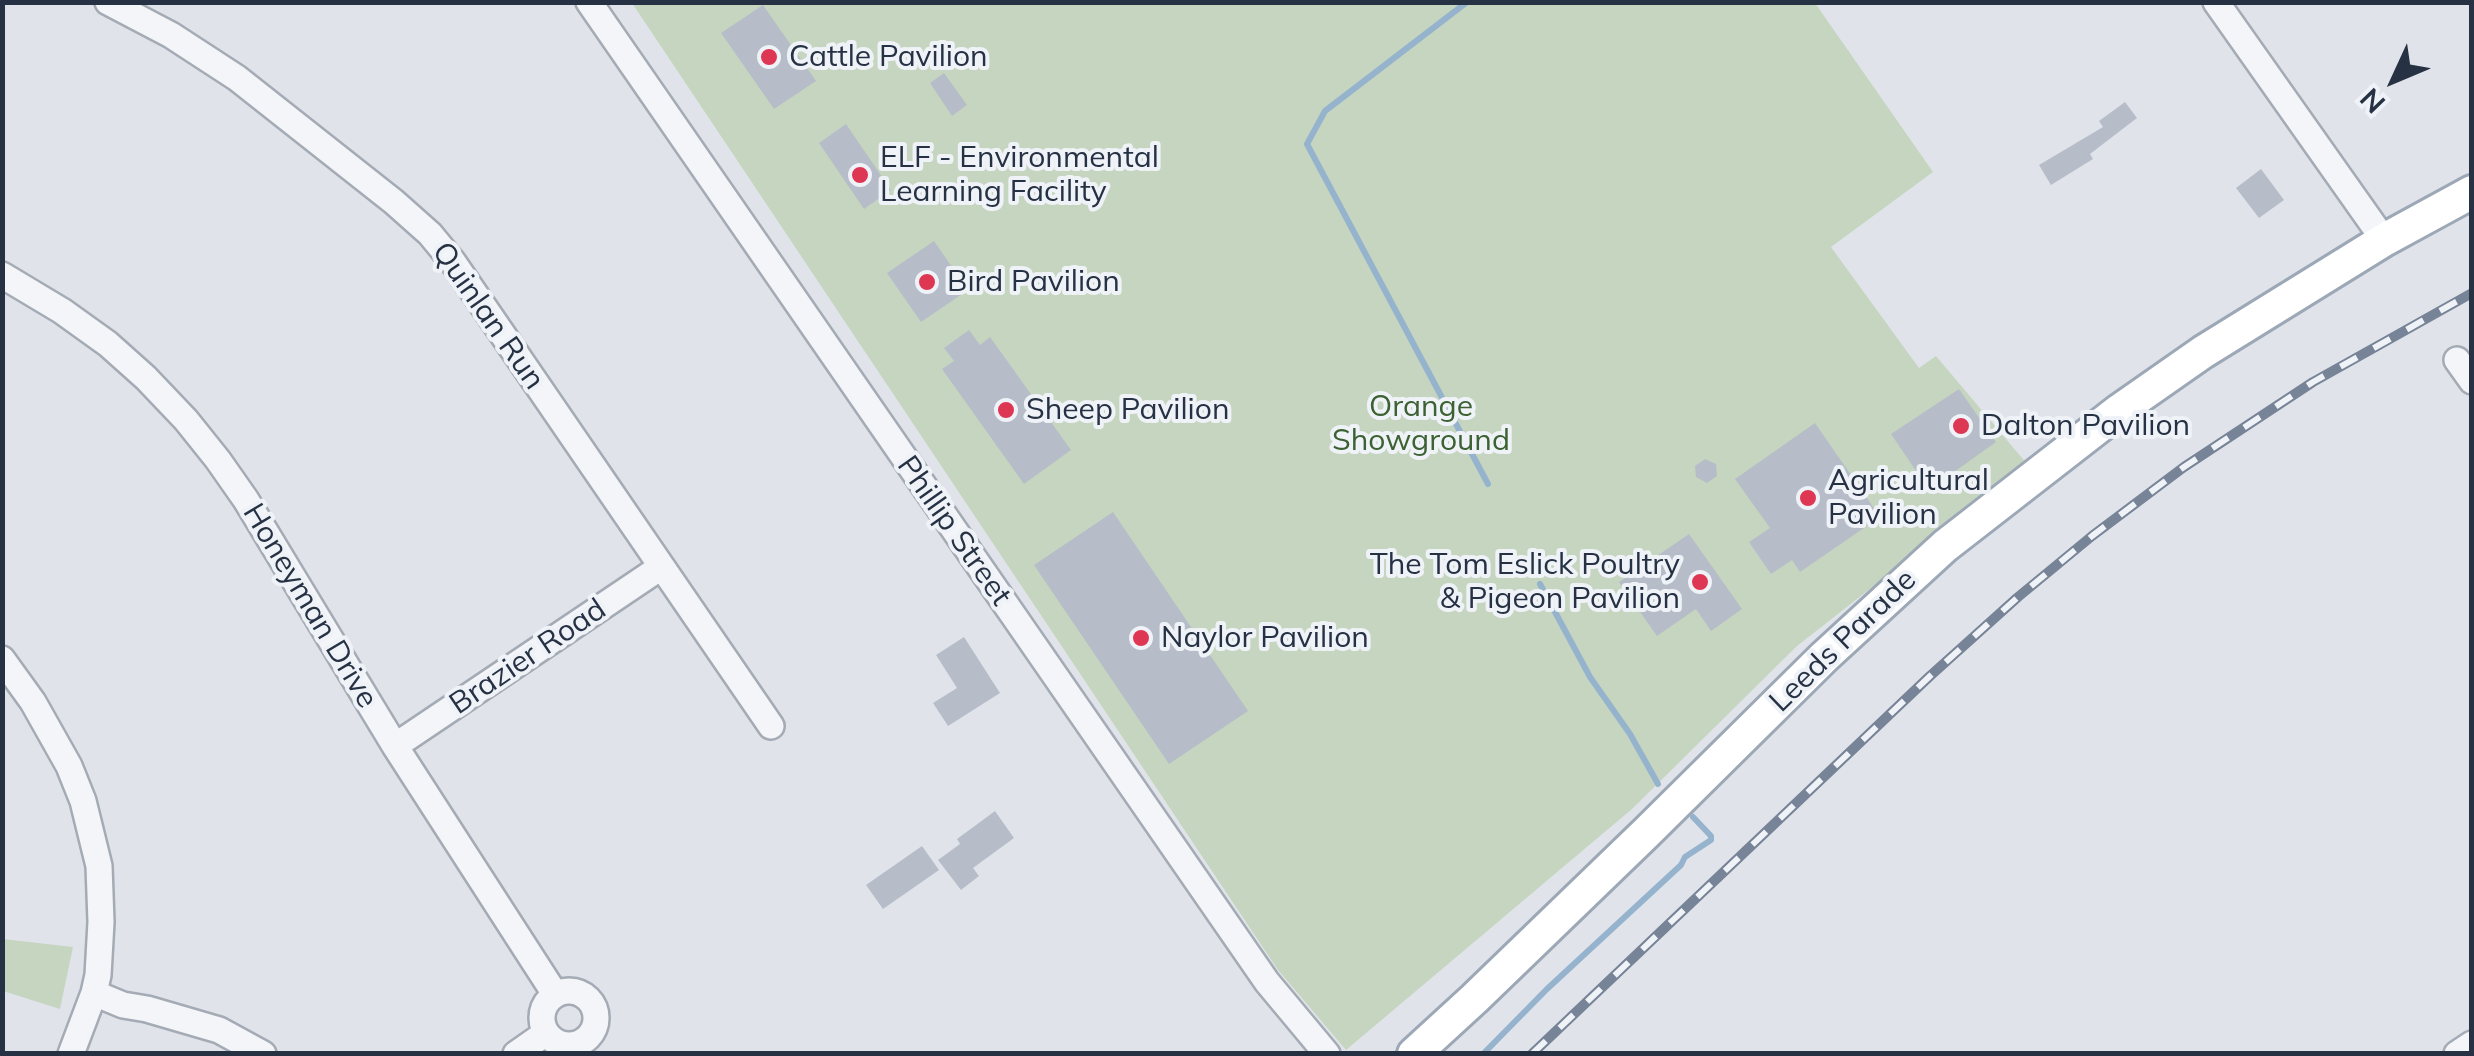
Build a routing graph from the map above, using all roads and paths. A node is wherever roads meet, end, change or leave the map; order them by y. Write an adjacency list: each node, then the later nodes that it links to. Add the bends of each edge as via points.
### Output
1 (108, 2): 7 (street, Quinlan Run, via 237,78 430,234)
2 (589, 2): 19 (street, Phillip Street, via 1266,982)
3 (2216, 2): 5 (street)
4 (2472, 192): 5 (main road, Leeds Parade)
5 (2384, 240): 20 (main road, Leeds Parade, via 2203,352 1944,546)
6 (2, 274): 10 (street, Honeyman Drive, via 108,344 186,420 246,500)
7 (661, 567): 9 (street, Quinlan Run); 10 (street, Brazier Road)
8 (2, 659): 11 (street, via 33,702 83,801 102,922)
9 (770, 726)
10 (396, 746): 12 (street, Honeyman Drive)
11 (94, 993): 16 (street); 17 (street, via 219,1030)
12 (555, 994): 13 (street, via 542,1012); 15 (street, via 574,990 590,1000 596,1025)
13 (546, 1033): 15 (street, via 556,1042); 18 (street)
14 (2472, 1044): 21 (street)
15 (589, 1047)
16 (72, 1054)
17 (264, 1054)
18 (516, 1054)
19 (1326, 1054)
20 (1414, 1054)
21 (2456, 1054)

